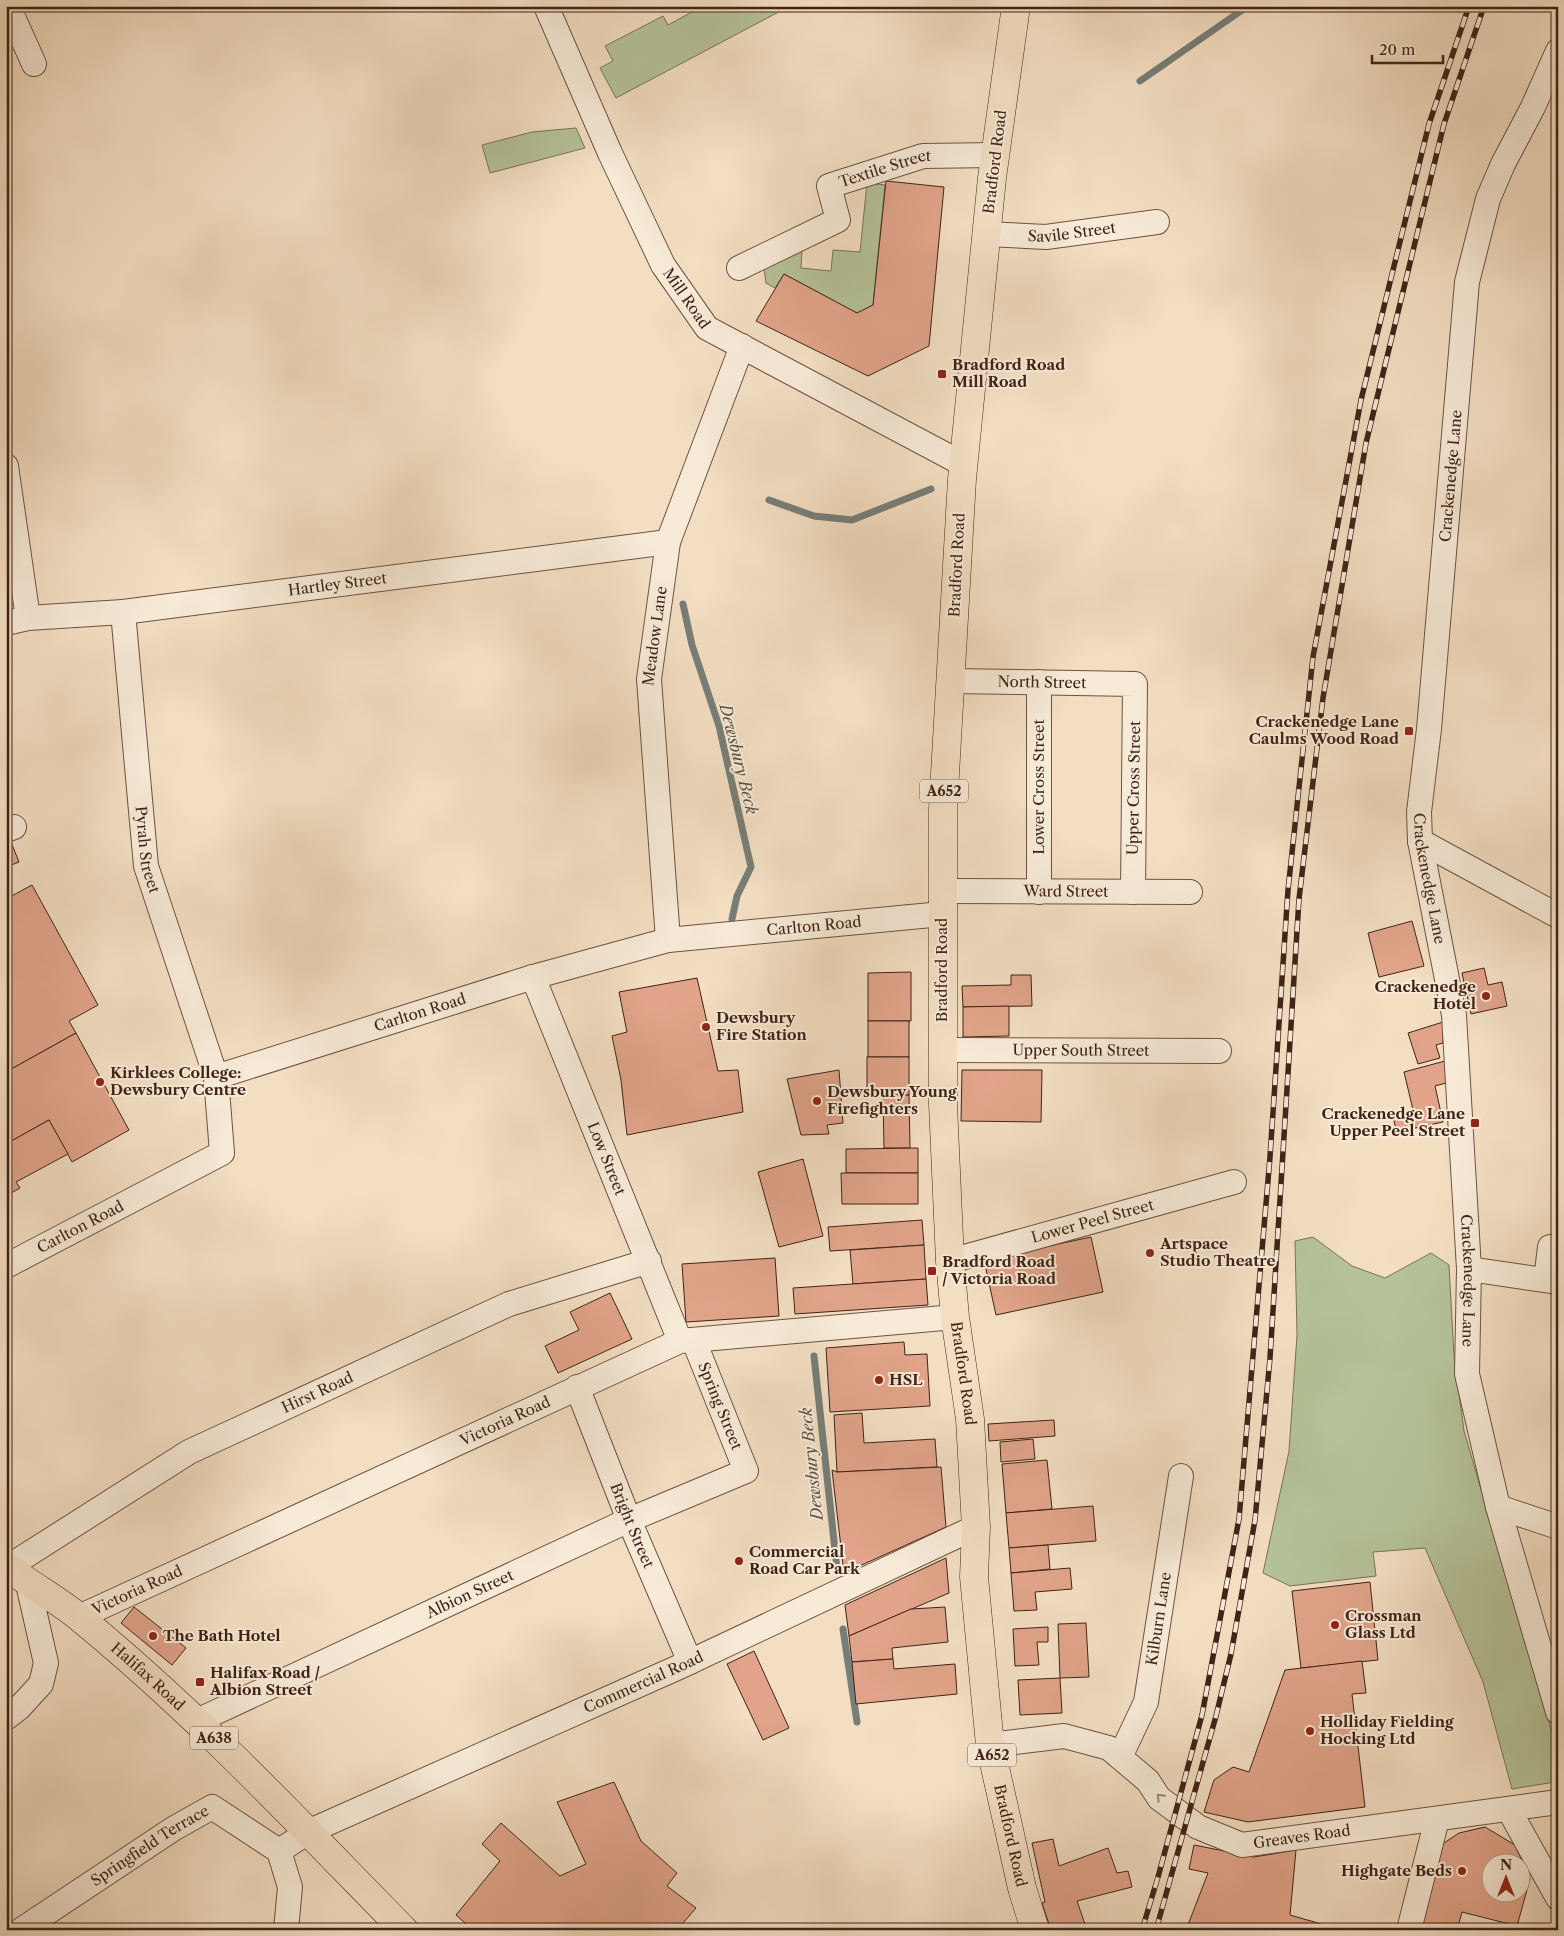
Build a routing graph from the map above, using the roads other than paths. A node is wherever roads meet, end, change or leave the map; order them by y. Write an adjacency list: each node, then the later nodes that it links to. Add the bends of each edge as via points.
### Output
1 (8, 6): 5 (street)
2 (546, 6): 10 (street, Mill Road, via 663,265 707,328)
3 (1016, 6): 6 (main road, Bradford Road / A652)
4 (1558, 51): 19 (street, Crackenedge Lane, via 1488,199 1467,282 1419,812)
5 (34, 64)
6 (995, 155): 8 (main road, Bradford Road / A652); 9 (street, Textile Street, via 923,156 829,186 838,220)
7 (1157, 222): 8 (street, Savile Street, via 1046,237)
8 (986, 234): 11 (main road, Bradford Road / A652)
9 (739, 268)
10 (742, 346): 11 (street, Mill Road); 13 (street, Meadow Lane)
11 (963, 464): 16 (main road, Bradford Road / A652)
12 (6, 466): 15 (street)
13 (668, 542): 14 (street, Hartley Street); 25 (street, Meadow Lane, via 649,679)
14 (123, 612): 15 (street, Hartley Street); 29 (street, Pyrah Street, via 146,866)
15 (17, 621)
16 (950, 681): 17 (street, North Street); 23 (main road, Bradford Road / A652)
17 (1039, 682): 18 (street, North Street); 20 (street, Lower Cross Street)
18 (1135, 684): 21 (street, Upper Cross Street)
19 (1420, 841): 24 (street); 35 (street, Crackenedge Lane, via 1454,1015)
20 (1039, 892): 21 (street, Ward Street); 23 (street, Ward Street)
21 (1133, 892): 22 (street, Ward Street)
22 (1190, 892)
23 (942, 902): 25 (street, Carlton Road); 27 (main road, Bradford Road / A652)
24 (1558, 916)
25 (668, 940): 26 (street, Carlton Road)
26 (533, 977): 29 (street, Carlton Road); 32 (street, Low Street)
27 (943, 1050): 28 (street, Upper South Street); 33 (main road, Bradford Road / A652)
28 (1220, 1051)
29 (216, 1077): 34 (street, Carlton Road, via 222,1153)
30 (1234, 1182): 33 (street, Lower Peel Street)
31 (1550, 1247): 36 (street)
32 (649, 1261): 38 (street, Low Street); 46 (street, Hirst Road, via 508,1304 190,1452)
33 (950, 1261): 37 (main road, Bradford Road / A652)
34 (6, 1266)
35 (1469, 1269): 36 (street); 42 (street, Crackenedge Lane, via 1467,1374)
36 (1552, 1281)
37 (955, 1316): 38 (street, Victoria Road); 44 (main road, Bradford Road / A652, via 970,1419)
38 (687, 1341): 39 (street, Victoria Road); 40 (street, Spring Street)
39 (577, 1387): 43 (street, Bright Street); 47 (street, Victoria Road)
40 (746, 1471): 43 (street, Albion Street)
41 (1181, 1476): 53 (street, Kilburn Lane, via 1146,1702)
42 (1498, 1508): 45 (street); 49 (street, Crackenedge Lane)
43 (629, 1520): 48 (street, Bright Street); 51 (street, Albion Street)
44 (976, 1527): 48 (street, Commercial Road); 52 (main road, Bradford Road / A652, via 974,1577)
45 (1558, 1527)
46 (14, 1572): 47 (main road, Halifax Road / A638); 50 (street, via 46,1663 41,1684)
47 (79, 1616): 51 (main road, Halifax Road / A638)
48 (690, 1662): 57 (street, Commercial Road)
49 (1558, 1712)
50 (6, 1718)
51 (196, 1721): 57 (main road, Halifax Road / A638)
52 (990, 1745): 53 (street, Greaves Road, via 1064,1736 1109,1748); 63 (main road, Bradford Road / A652, via 1022,1888)
53 (1120, 1757): 56 (street, Greaves Road, one-way to 53, via 1242,1845 1198,1828 1158,1798 1148,1781)
54 (1558, 1802): 55 (street, Greaves Road)
55 (1509, 1810): 56 (street, Greaves Road); 59 (street)
56 (1437, 1820): 64 (street)
57 (308, 1832): 58 (street); 62 (main road, Halifax Road / A638)
58 (279, 1851): 60 (street, Springfield Terrace, via 212,1807 173,1829); 61 (street, via 290,1887)
59 (1558, 1898)
60 (21, 1930)
61 (286, 1930)
62 (404, 1930)
63 (1035, 1930)
64 (1409, 1930)

